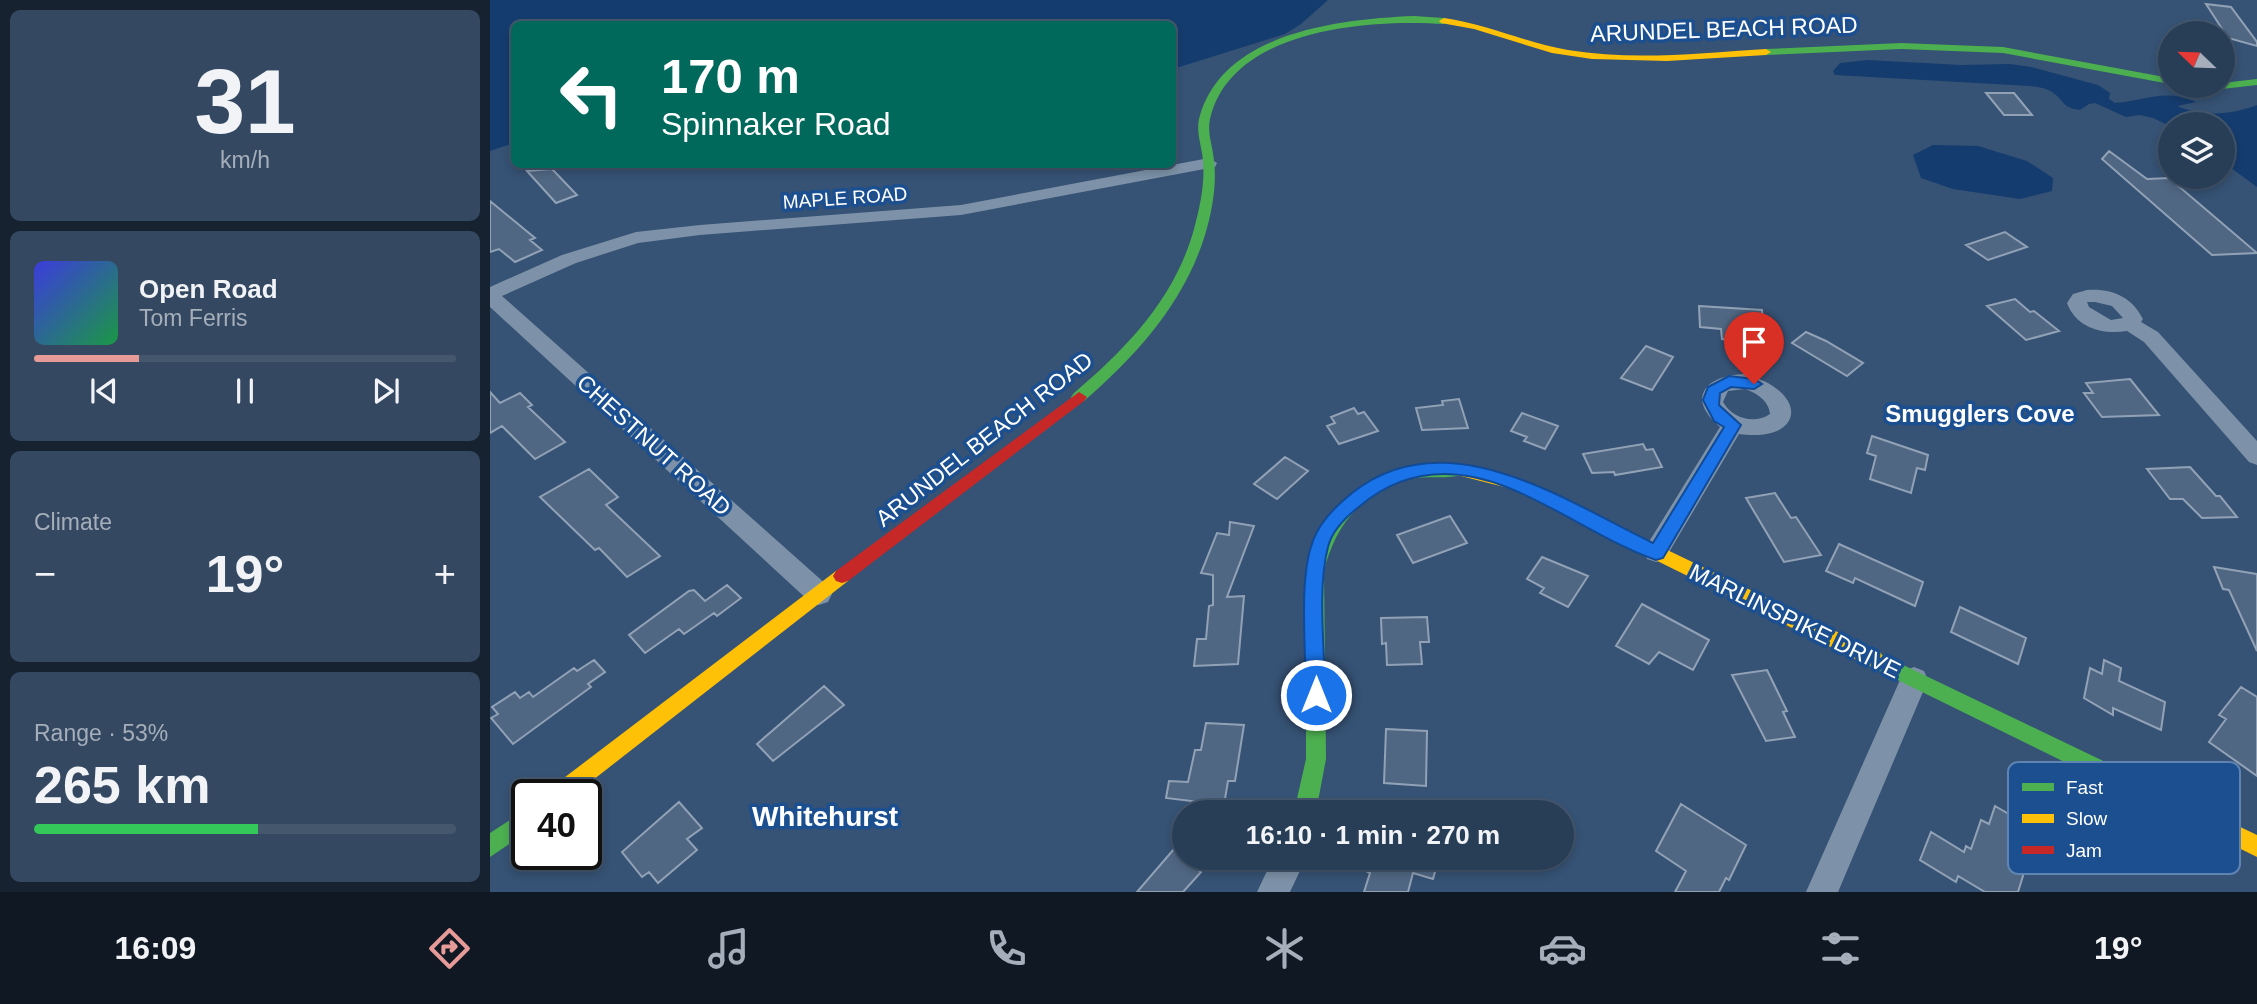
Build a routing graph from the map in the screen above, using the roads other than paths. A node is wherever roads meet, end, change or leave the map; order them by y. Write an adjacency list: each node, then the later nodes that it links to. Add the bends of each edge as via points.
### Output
1 (2158, 79): 4 (street, ARUNDEL BEACH ROAD, via 2004,50 1853,47 1581,56 1469,25 1419,19 1362,21 1268,47 1241,64 1205,115)
2 (2257, 82): 3 (street)
3 (2235, 84)
4 (1209, 163): 5 (street, MAPLE ROAD, via 961,210 636,238 569,259); 10 (street, ARUNDEL BEACH ROAD, via 1193,253 1168,307 1141,340 1068,407)
5 (490, 295): 10 (street, CHESTNUT ROAD)
6 (2130, 324): 8 (street, via 2165,349)
7 (1733, 425): 9 (street)
8 (2257, 456)
9 (1656, 552): 11 (street, MARLINSPIKE DRIVE); 14 (street, MARLINSPIKE DRIVE, via 1485,473 1428,469 1398,474 1373,486 1329,527 1316,559 1316,759)
10 (819, 594): 13 (street, ARUNDEL BEACH ROAD)
11 (1914, 680): 12 (street, MARLINSPIKE DRIVE); 21 (street)
12 (2083, 762)
13 (579, 779)
14 (1307, 800)
15 (511, 831): 17 (street)
16 (2240, 838): 18 (street, MARLINSPIKE DRIVE)
17 (490, 846)
18 (2257, 846)
19 (1284, 870): 20 (street)
20 (1273, 892)
21 (1822, 892)

